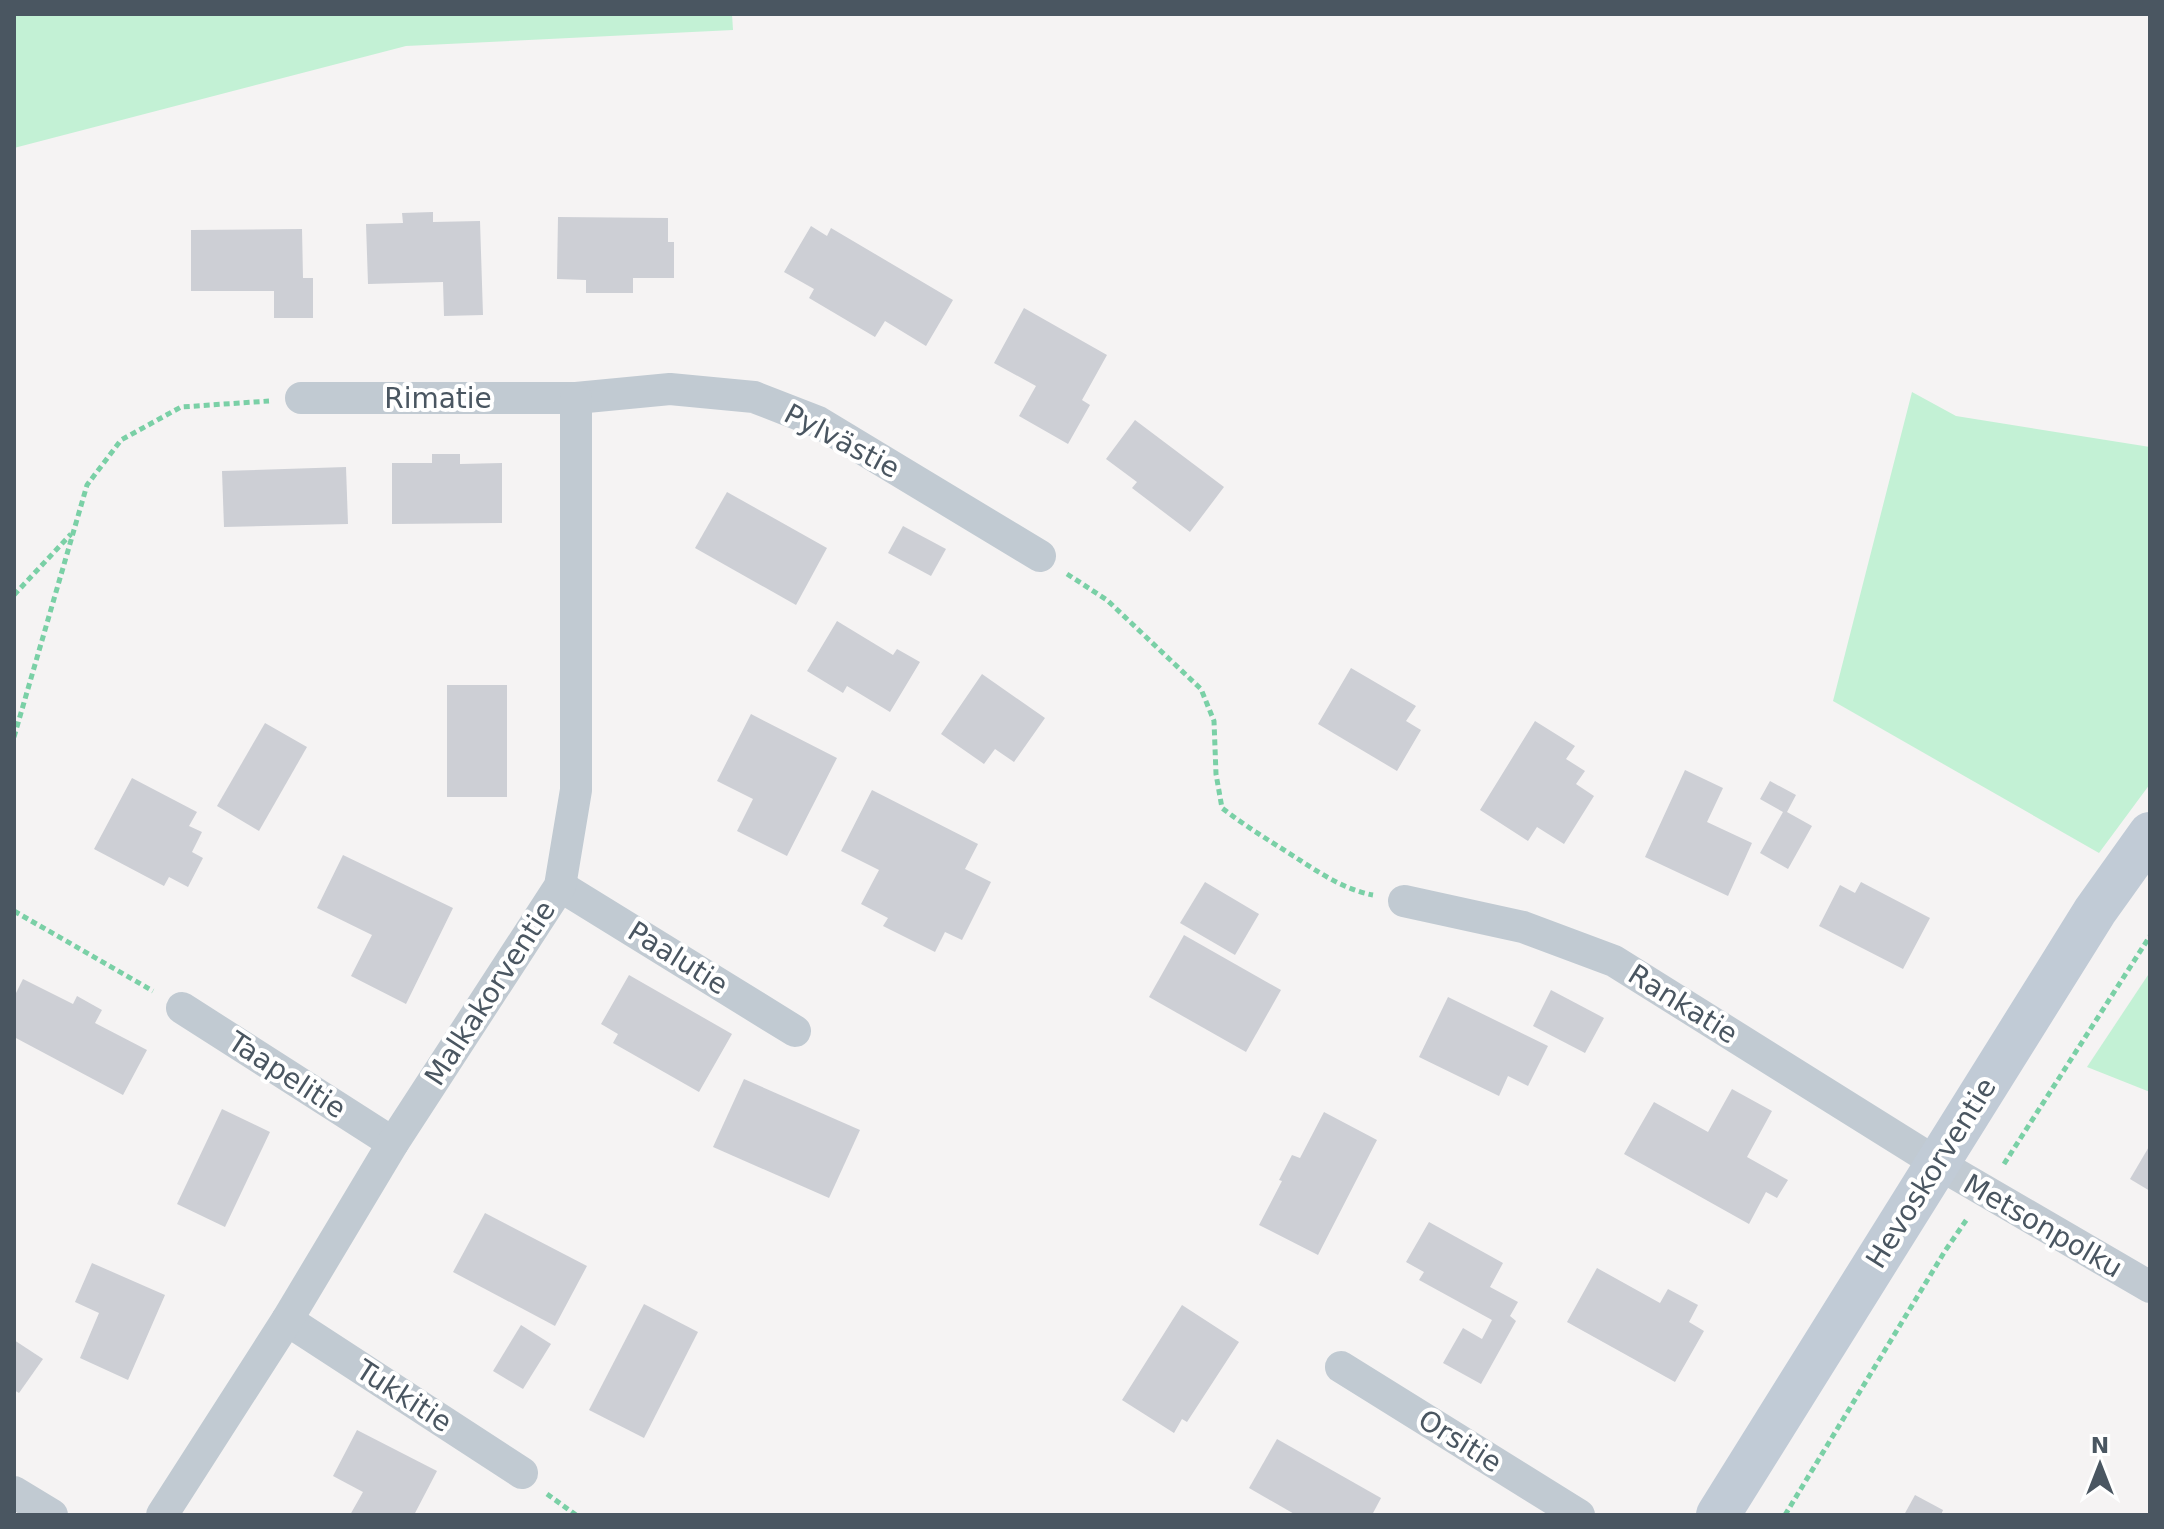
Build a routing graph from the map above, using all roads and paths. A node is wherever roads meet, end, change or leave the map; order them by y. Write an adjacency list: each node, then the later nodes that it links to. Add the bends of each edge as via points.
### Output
1 (301, 398): 2 (street, Rimatie); 3 (path, via 181,407 121,440 87,485)
2 (576, 398): 4 (street, Pylvästie, via 670,389 754,397 818,422); 8 (street, Malkakorventie, via 576,790)
3 (73, 532): 5 (path); 6 (path)
4 (1040, 556): 9 (path, via 1107,600 1201,689 1214,721 1222,808 1321,873 1361,893)
5 (14, 595)
6 (14, 737)
7 (2150, 834): 15 (street, Hevoskorventie, via 2095,911)
8 (560, 886): 13 (street, Paalutie); 14 (street, Malkakorventie)
9 (1404, 901): 15 (street, Rankatie, via 1523,927 1614,961)
10 (14, 911): 12 (path)
11 (2150, 936): 16 (path)
12 (182, 1008): 14 (street, Taapelitie)
13 (795, 1031)
14 (393, 1143): 18 (street, Malkakorventie)
15 (1937, 1163): 16 (street, Metsonpolku); 25 (street, Hevoskorventie)
16 (1986, 1193): 17 (street, Metsonpolku); 26 (path, via 1945,1251)
17 (2150, 1287)
18 (287, 1320): 20 (street, Tukkitie); 23 (street, Malkakorventie)
19 (1341, 1367): 24 (street, Orsitie)
20 (522, 1473)
21 (14, 1492): 22 (street)
22 (52, 1515)
23 (162, 1515)
24 (1579, 1515)
25 (1718, 1515)
26 (1785, 1515)

